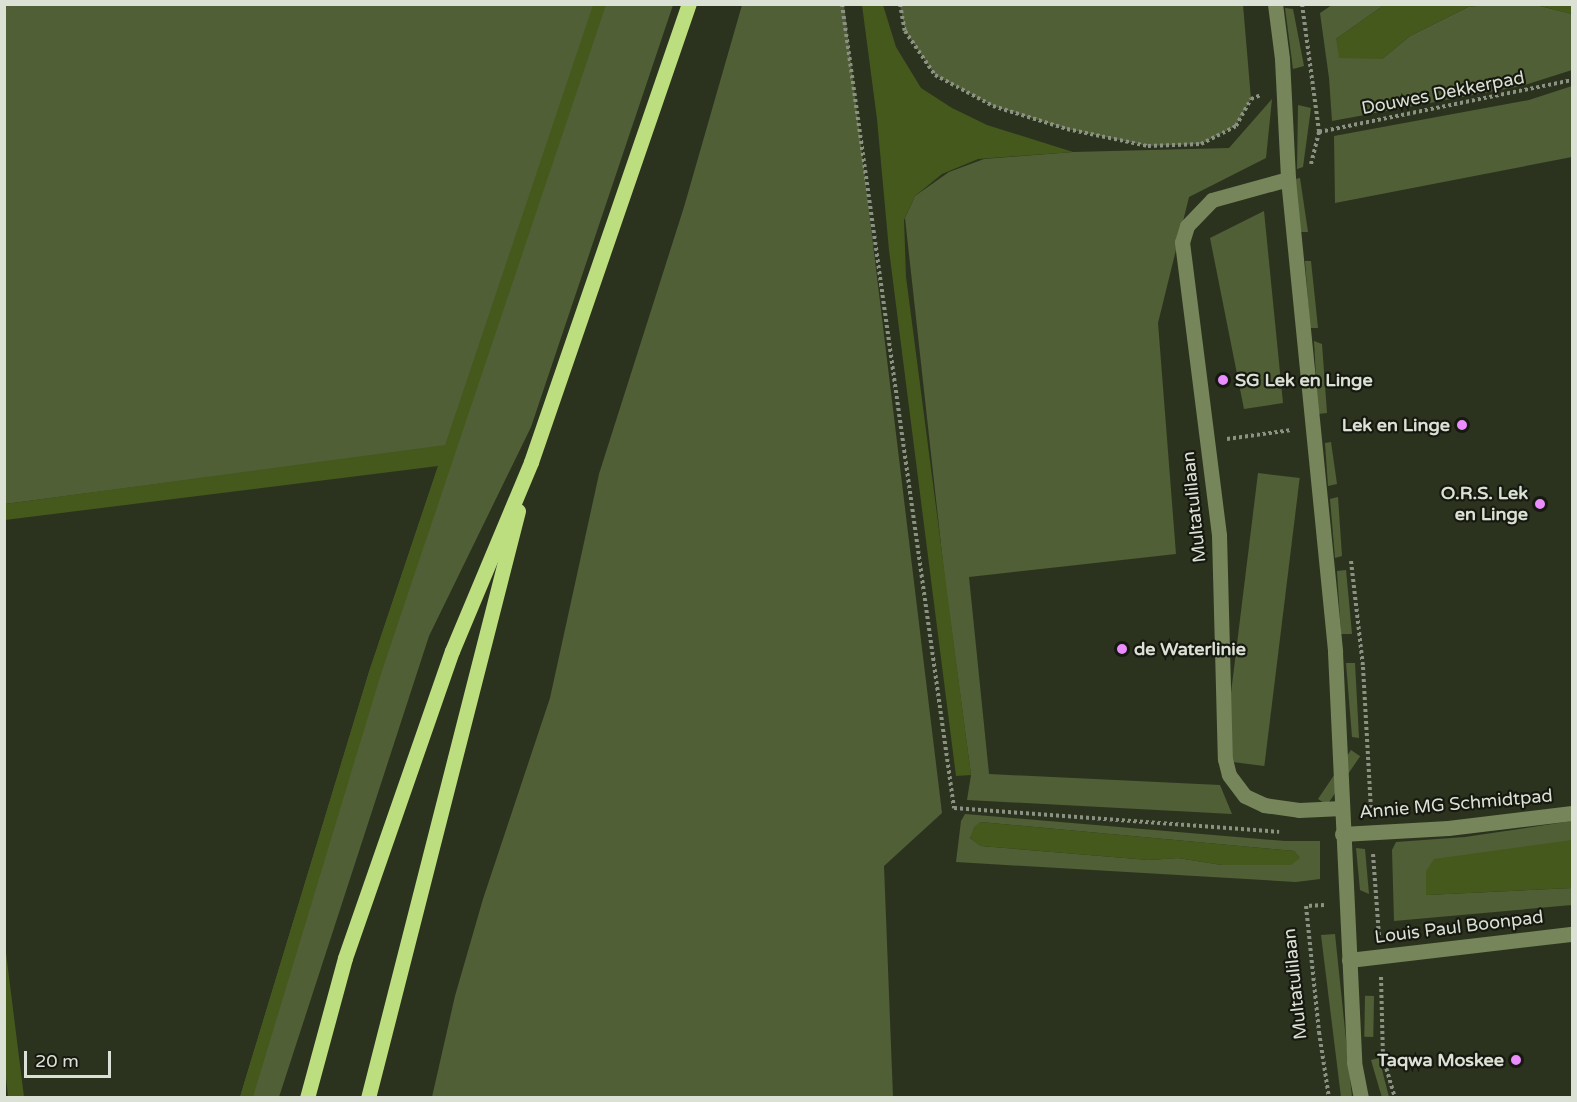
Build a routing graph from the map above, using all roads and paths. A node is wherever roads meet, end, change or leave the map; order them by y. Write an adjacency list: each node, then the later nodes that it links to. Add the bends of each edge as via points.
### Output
1 (689, 4): 12 (main road)
2 (842, 4): 15 (path, via 954,807)
3 (900, 4): 7 (path, via 905,31 935,75 993,106 1067,129 1148,146 1201,144 1236,126 1251,99)
4 (1275, 4): 7 (street)
5 (1310, 74): 7 (path)
6 (1572, 80): 8 (path, Douwes Dekkerpad)
7 (1284, 86): 9 (street)
8 (1319, 132)
9 (1288, 179): 10 (street); 11 (street, Multatulilaan, via 1212,200 1187,226 1182,242)
10 (1313, 427): 11 (path); 13 (street, via 1335,652)
11 (1207, 441): 13 (street, Multatulilaan, via 1218,535 1228,775 1245,796 1264,805 1299,810)
12 (531, 462): 21 (main road, via 452,651 345,958); 22 (main road)
13 (1342, 808): 16 (street)
14 (1572, 813): 16 (street, Annie MG Schmidtpad, via 1448,828)
15 (1283, 832)
16 (1342, 834): 18 (street)
17 (1376, 903): 18 (path, Multatulilaan)
18 (1347, 905): 20 (street); 23 (path, Multatulilaan, via 1306,906)
19 (1572, 934): 20 (street, Louis Paul Boonpad)
20 (1349, 960): 24 (street, via 1354,1062)
21 (307, 1098)
22 (368, 1098)
23 (1329, 1098)
24 (1361, 1098)

